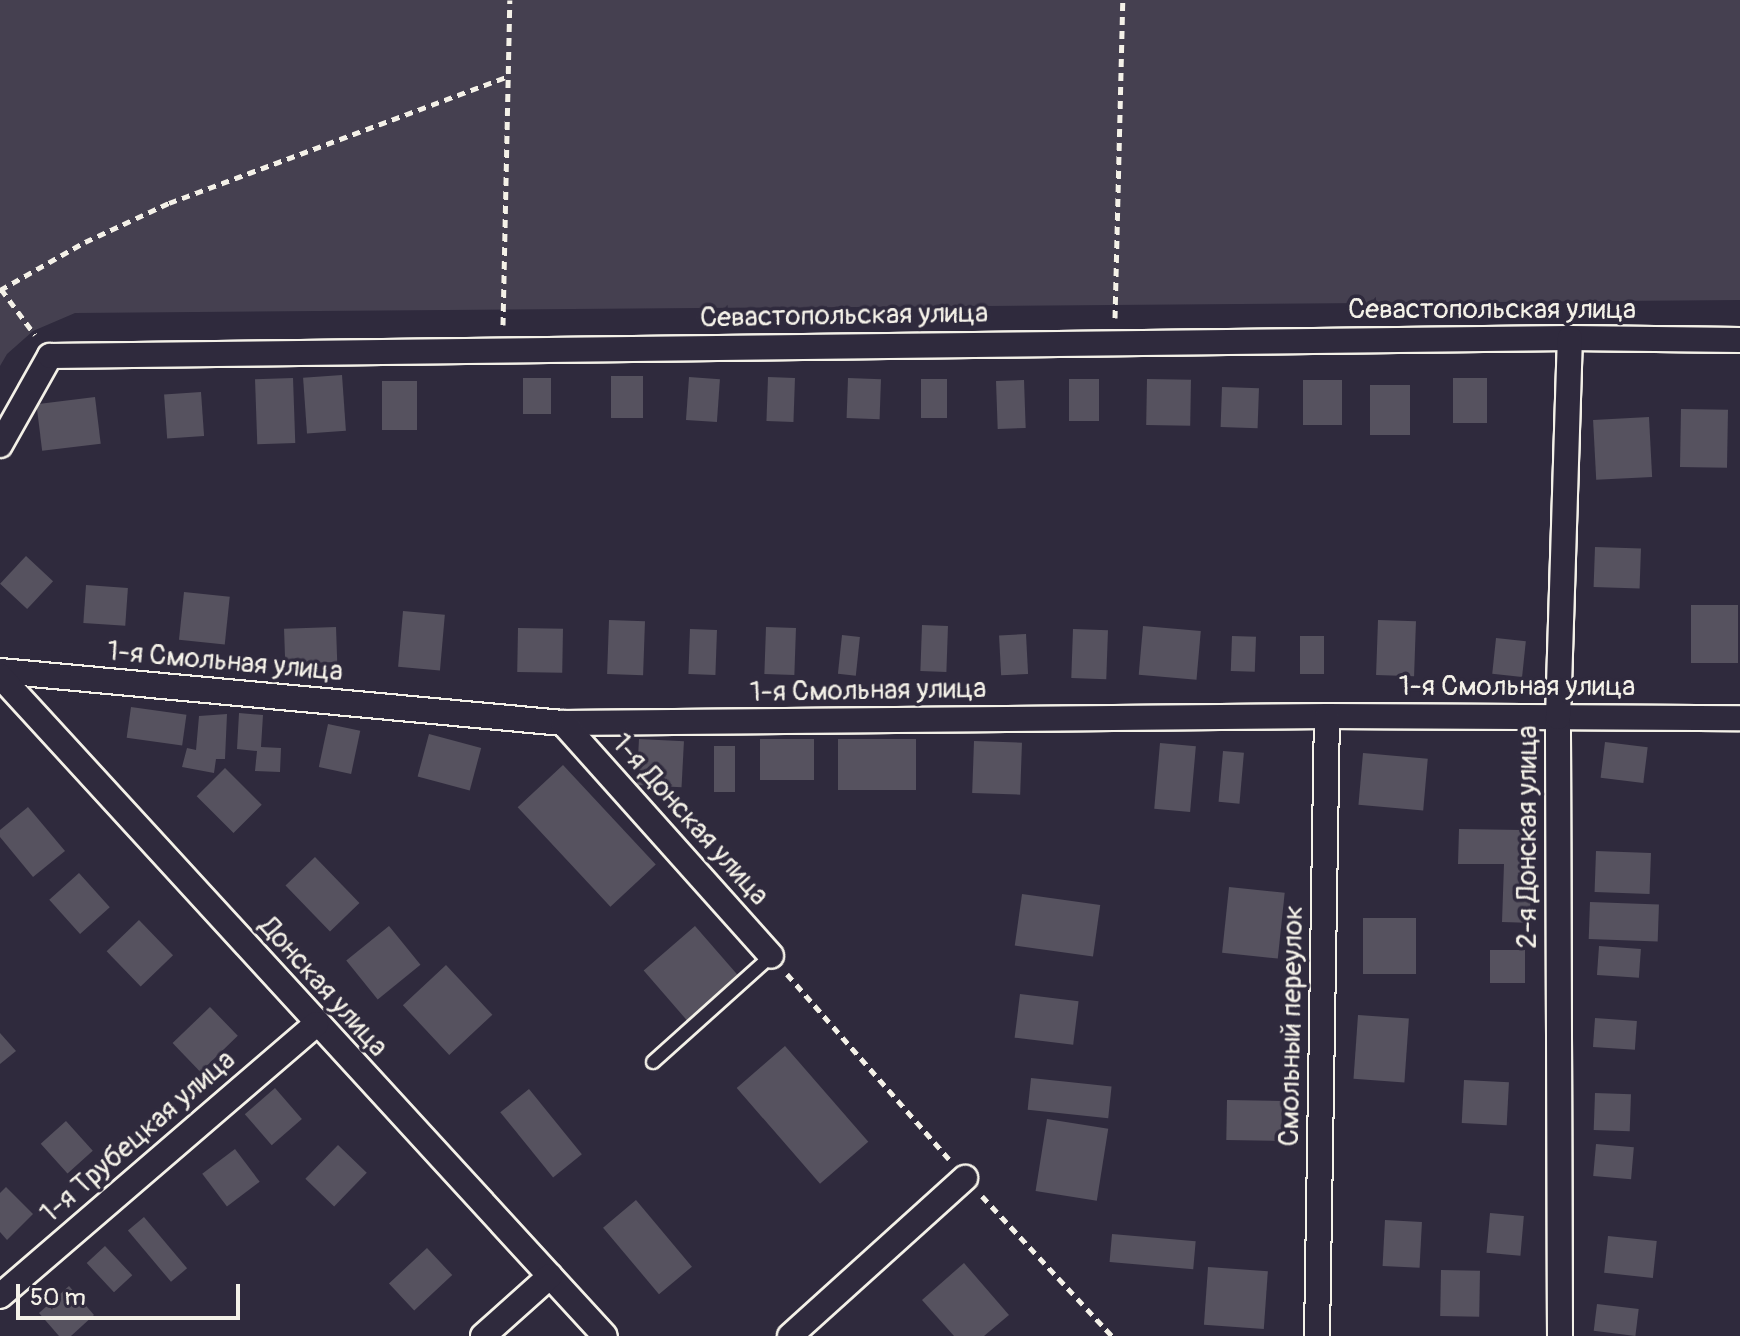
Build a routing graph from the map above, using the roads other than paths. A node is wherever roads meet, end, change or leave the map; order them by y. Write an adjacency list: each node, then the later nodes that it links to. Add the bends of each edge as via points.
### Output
1 (1570, 338): 2 (street, Севастопольская улица); 3 (street, Севастопольская улица, via 50,356); 6 (street, 2-я Донская улица)
2 (1740, 340)
3 (0, 445)
4 (0, 674): 8 (street, 1-я Смольная улица); 10 (street, Донская улица)
5 (1327, 716): 6 (street, 1-я Смольная улица); 8 (street, 1-я Смольная улица); 18 (street, Смольный переулок)
6 (1558, 717): 7 (street, 1-я Смольная улица); 19 (street, 2-я Донская улица)
7 (1740, 718)
8 (563, 723): 9 (street, 1-я Донская улица)
9 (771, 956): 11 (lane)
10 (316, 1024): 13 (street, Донская улица); 14 (street, 1-я Трубецкая улица)
11 (653, 1062)
12 (965, 1178): 17 (street)
13 (550, 1276): 15 (street); 16 (street, Донская улица)
14 (0, 1296)
15 (483, 1336)
16 (605, 1336)
17 (790, 1336)
18 (1317, 1336)
19 (1560, 1336)

